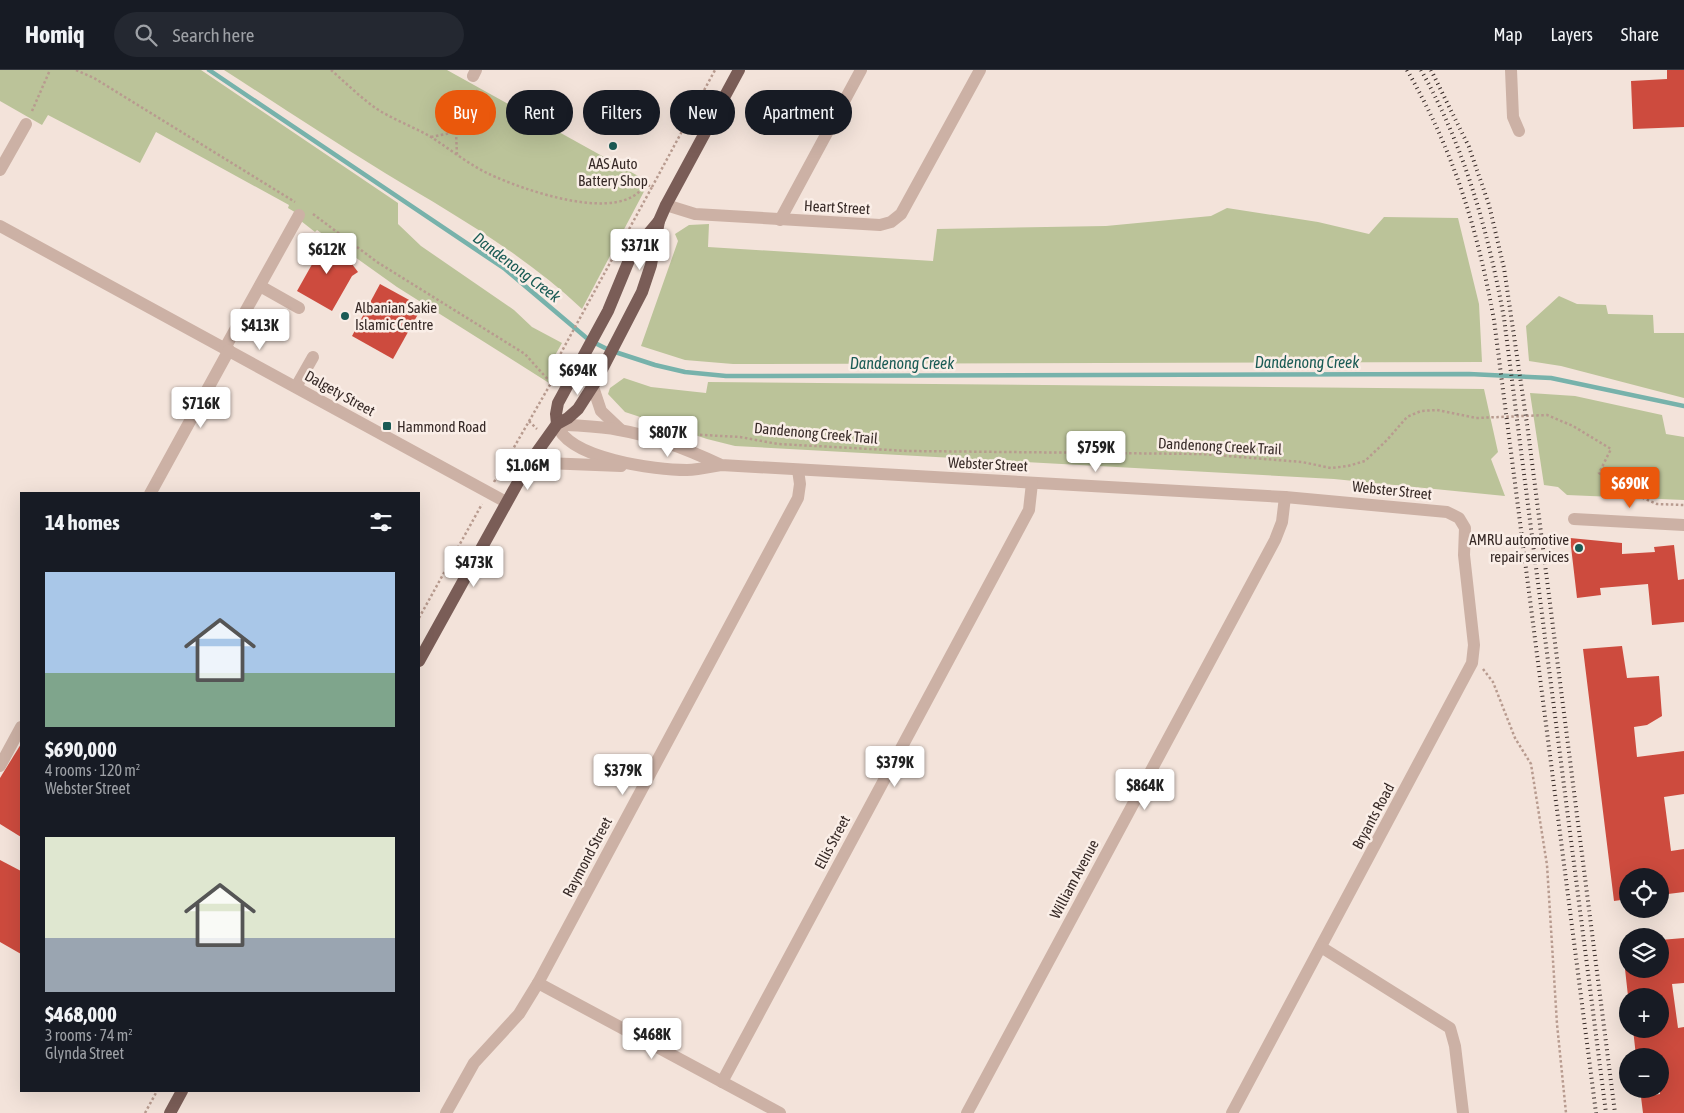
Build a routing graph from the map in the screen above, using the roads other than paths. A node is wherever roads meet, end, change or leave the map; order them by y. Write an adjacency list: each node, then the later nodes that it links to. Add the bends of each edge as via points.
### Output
1 (739, 70): 8 (main road)
2 (861, 70): 10 (street)
3 (980, 70): 10 (street, Heart Street, via 901,214 894,220 880,225)
4 (1512, 70): 6 (street, via 1513,117)
5 (26, 124): 7 (street)
6 (1519, 131)
7 (0, 170)
8 (666, 205): 10 (street, Heart Street, via 691,213); 11 (main road)
9 (304, 211): 13 (street)
10 (780, 220)
11 (658, 221): 17 (main road, via 651,265 629,320); 19 (main road, via 632,253 608,311 558,403)
12 (0, 226): 15 (street, Dalgety Street)
13 (260, 286): 14 (street); 15 (street)
14 (299, 308)
15 (227, 349): 18 (street, Dalgety Street); 26 (street)
16 (313, 357): 18 (street)
17 (594, 384): 19 (main road, via 574,413); 20 (street, Webster Street, via 603,415)
18 (296, 387): 28 (street, Dalgety Street)
19 (557, 424): 20 (street, Webster Street); 22 (main road); 23 (street, Webster Street, via 564,435 591,452)
20 (622, 430): 21 (street, Webster Street, via 691,451)
21 (722, 465): 23 (street, Webster Street, via 684,470); 24 (street, Webster Street)
22 (527, 466): 23 (street, Webster Street, via 545,463); 28 (main road)
23 (641, 466)
24 (798, 470): 25 (street, Webster Street); 36 (street, Raymond Street, via 798,498)
25 (1032, 483): 27 (street, Webster Street); 37 (street, Ellis Street, via 1029,510)
26 (151, 492)
27 (1285, 498): 29 (street, Webster Street, via 1447,512); 42 (street, William Avenue, via 1282,522 1275,540)
28 (506, 502): 32 (main road)
29 (1459, 518): 35 (street, Bryants Road, via 1464,528 1474,645 1472,663)
30 (1574, 519): 31 (street)
31 (1684, 525)
32 (420, 659)
33 (20, 729): 34 (street)
34 (0, 766)
35 (1321, 947): 43 (street, Bryants Road); 44 (street, via 1450,1028)
36 (538, 983): 37 (street); 40 (street, Raymond Street, via 511,1024 474,1063)
37 (722, 1082): 41 (street)
38 (181, 1092): 39 (main road)
39 (170, 1113)
40 (446, 1113)
41 (780, 1113)
42 (967, 1113)
43 (1232, 1113)
44 (1463, 1113)

